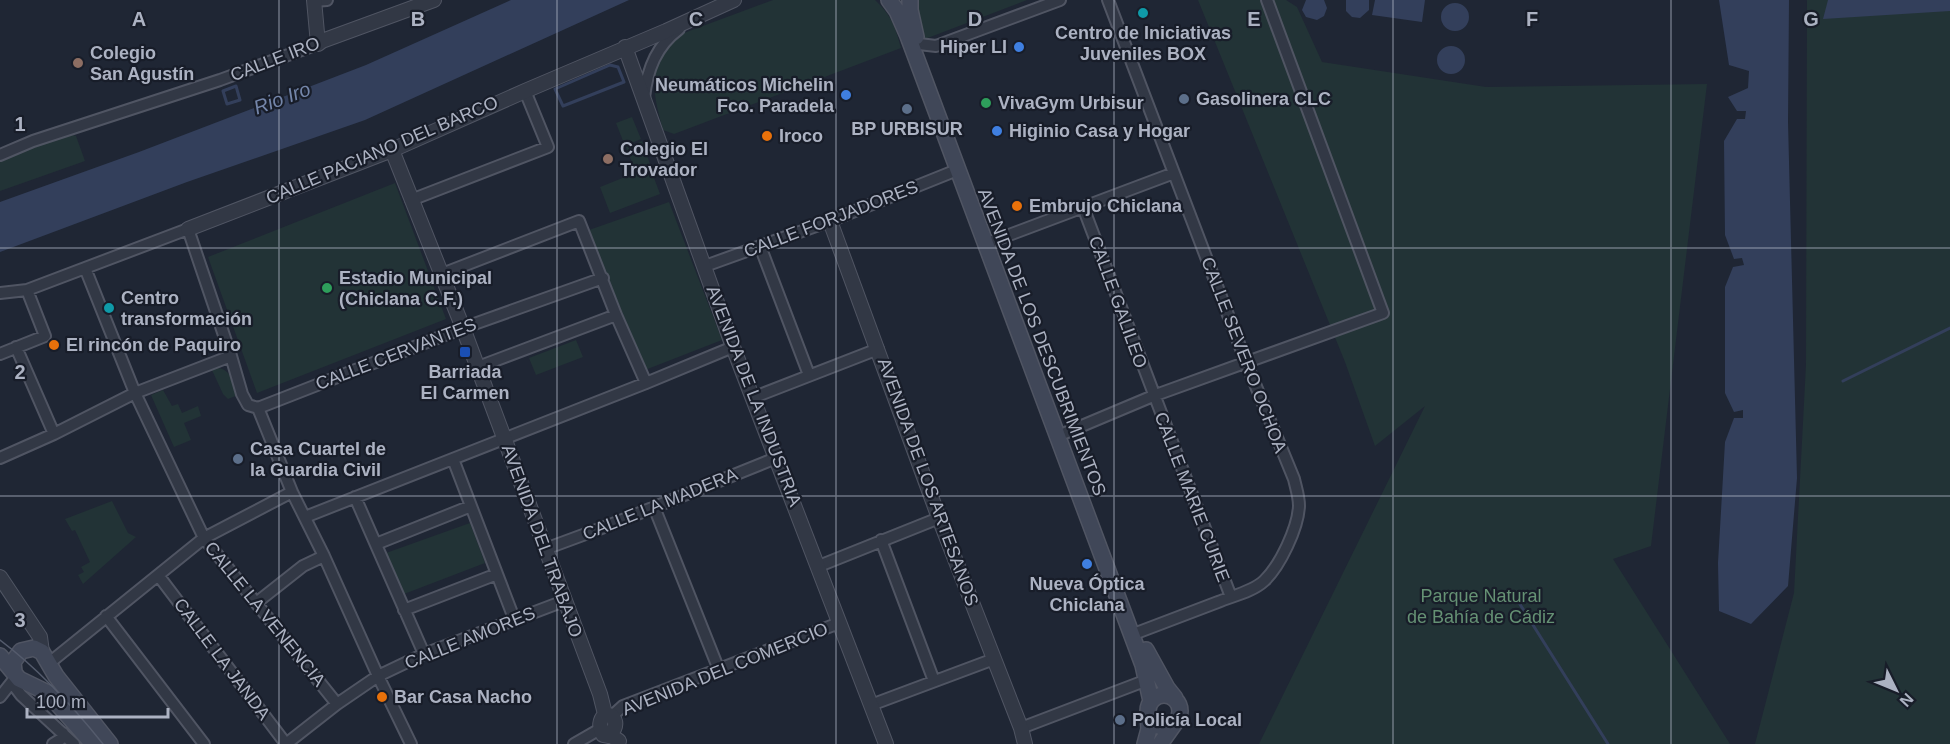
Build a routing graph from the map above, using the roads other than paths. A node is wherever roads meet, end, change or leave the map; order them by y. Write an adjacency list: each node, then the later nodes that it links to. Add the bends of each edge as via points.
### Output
1 (318, 0): 11 (street)
2 (434, 0): 9 (street, CALLE IRO)
3 (734, 0): 10 (street, CALLE PACIANO DEL BARCO)
4 (889, 0): 18 (main road, AVENIDA DE LOS DESCUBRIMIENTOS, via 900,16)
5 (910, 0): 12 (main road, AVENIDA DE LOS DESCUBRIMIENTOS)
6 (1060, 0): 12 (street, via 936,46)
7 (1108, 0): 19 (street, CALLE SEVERO OCHOA)
8 (1267, 0): 39 (street, via 1383,313)
9 (413, 4): 11 (street, CALLE IRO)
10 (689, 21): 13 (street, CALLE PACIANO DEL BARCO); 15 (street, via 655,55)
11 (318, 44): 17 (street, CALLE IRO)
12 (919, 44): 24 (main road, AVENIDA DE LOS DESCUBRIMIENTOS)
13 (625, 47): 14 (street, CALLE PACIANO DEL BARCO); 15 (street, AVENIDA DE LA INDUSTRIA)
14 (525, 91): 16 (street, CALLE PACIANO DEL BARCO); 20 (street, via 548,147)
15 (644, 101): 26 (street, AVENIDA DE LA INDUSTRIA)
16 (392, 150): 20 (street, AVENIDA DEL TRABAJO); 23 (street, CALLE PACIANO DEL BARCO)
17 (0, 155)
18 (957, 170): 22 (street, CALLE FORJADORES); 83 (main road, AVENIDA DE LOS DESCUBRIMIENTOS)
19 (1173, 173): 21 (street); 39 (street, CALLE SEVERO OCHOA)
20 (411, 200): 28 (street, AVENIDA DEL TRABAJO)
21 (1083, 207): 24 (street); 44 (street, CALLE GALILEO)
22 (830, 221): 25 (street, CALLE FORJADORES); 36 (street, AVENIDA DE LOS ARTESANOS)
23 (188, 229): 27 (street, CALLE PACIANO DEL BARCO); 38 (street)
24 (993, 241): 47 (main road, AVENIDA DE LOS DESCUBRIMIENTOS)
25 (760, 246): 26 (street, CALLE FORJADORES); 41 (street)
26 (705, 266): 35 (street, AVENIDA DE LA INDUSTRIA)
27 (85, 268): 30 (street, CALLE PACIANO DEL BARCO); 43 (street, CALLE LA VENENCIA)
28 (442, 274): 29 (street, via 579,221); 33 (street, AVENIDA DEL TRABAJO)
29 (603, 278): 32 (street); 33 (street, CALLE CERVANTES)
30 (27, 290): 31 (street, CALLE PACIANO DEL BARCO); 34 (street, via 45,336)
31 (0, 293)
32 (616, 315): 40 (street); 42 (street)
33 (464, 328): 40 (street, AVENIDA DEL TRABAJO); 46 (street, CALLE CERVANTES)
34 (16, 347): 37 (street); 48 (street)
35 (733, 348): 42 (street); 45 (street, AVENIDA DE LA INDUSTRIA)
36 (878, 349): 41 (street); 58 (street, AVENIDA DE LOS ARTESANOS)
37 (0, 354)
38 (231, 356): 43 (street); 46 (street, via 242,394 248,405)
39 (1246, 362): 44 (street); 68 (street, CALLE SEVERO OCHOA, via 1294,479 1299,508 1289,541 1271,573 1254,587)
40 (478, 367): 49 (street, AVENIDA DEL TRABAJO)
41 (809, 375): 45 (street)
42 (646, 383): 49 (street)
43 (135, 393): 48 (street); 59 (street, CALLE LA VENENCIA)
44 (1154, 396): 47 (street); 68 (street, CALLE MARIE CURIE)
45 (752, 398): 51 (street, AVENIDA DE LA INDUSTRIA)
46 (258, 408): 53 (street)
47 (1065, 432): 75 (main road, AVENIDA DE LOS DESCUBRIMIENTOS)
48 (54, 434): 50 (street)
49 (504, 438): 52 (street); 62 (street, AVENIDA DEL TRABAJO)
50 (0, 458)
51 (776, 458): 56 (street, CALLE LA MADERA); 64 (street, AVENIDA DE LA INDUSTRIA)
52 (453, 459): 54 (street); 55 (street)
53 (292, 492): 57 (street); 59 (street)
54 (355, 497): 57 (street); 61 (street)
55 (471, 506): 61 (street); 65 (street)
56 (654, 507): 62 (street, CALLE LA MADERA); 80 (street)
57 (305, 517): 63 (street)
58 (939, 518): 60 (street); 79 (street, AVENIDA DE LOS ARTESANOS)
59 (204, 538): 66 (street); 70 (street, CALLE LA VENENCIA)
60 (880, 540): 64 (street); 84 (street)
61 (376, 544): 71 (street)
62 (545, 549): 69 (street, AVENIDA DEL TRABAJO)
63 (324, 556): 70 (street, via 303,566); 81 (street)
64 (819, 566): 74 (street, AVENIDA DE LA INDUSTRIA)
65 (497, 574): 71 (street); 73 (street)
66 (158, 575): 72 (street); 100 (street, CALLE LA JANDA)
67 (0, 578): 78 (street, via 40,638)
68 (1231, 597): 75 (street, CALLE SEVERO OCHOA)
69 (564, 601): 73 (street, CALLE AMORES); 90 (street, AVENIDA DEL TRABAJO)
70 (256, 603): 87 (street, CALLE LA VENENCIA)
71 (404, 610): 76 (street)
72 (106, 616): 78 (street); 99 (street)
73 (515, 621): 76 (street, CALLE AMORES)
74 (839, 623): 80 (street, AVENIDA DEL COMERCIO); 88 (street, AVENIDA DE LA INDUSTRIA)
75 (1139, 632): 86 (main road, AVENIDA DE LOS DESCUBRIMIENTOS, via 1154,666)
76 (424, 654): 81 (street, CALLE AMORES)
77 (0, 656): 82 (main road)
78 (45, 658): 82 (main road, via 44,677 36,682); 82 (main road, via 34,648 21,651 15,658); 98 (main road)
79 (994, 659): 84 (street); 92 (street, AVENIDA DE LOS ARTESANOS)
80 (719, 670): 90 (street, AVENIDA DEL COMERCIO)
81 (378, 676): 87 (street, CALLE AMORES); 101 (street)
82 (18, 677): 85 (street); 93 (street, via 15,687 21,695); 97 (main road, via 48,693)
83 (1147, 680): 89 (main road, AVENIDA DE LOS DESCUBRIMIENTOS); 92 (street)
84 (934, 681): 88 (street)
85 (0, 697)
86 (1175, 698): 89 (main road, via 1158,695); 91 (main road, via 1181,711)
87 (337, 704): 100 (street, CALLE AMORES)
88 (871, 705): 103 (street, AVENIDA DE LA INDUSTRIA)
89 (1150, 708): 91 (main road, via 1153,723 1162,727); 105 (main road, AVENIDA DE LOS DESCUBRIMIENTOS)
90 (608, 715): 94 (street, via 600,722)
91 (1175, 723): 106 (main road)
92 (1022, 728): 104 (street, AVENIDA DE LOS ARTESANOS)
93 (63, 733): 95 (street); 96 (street)
94 (613, 736): 102 (street, AVENIDA DEL COMERCIO)
95 (53, 744)
96 (74, 744)
97 (93, 744)
98 (110, 744)
99 (204, 744)
100 (286, 744)
101 (411, 744)
102 (574, 744)
103 (886, 744)
104 (1025, 744)
105 (1145, 744)
106 (1160, 744)

